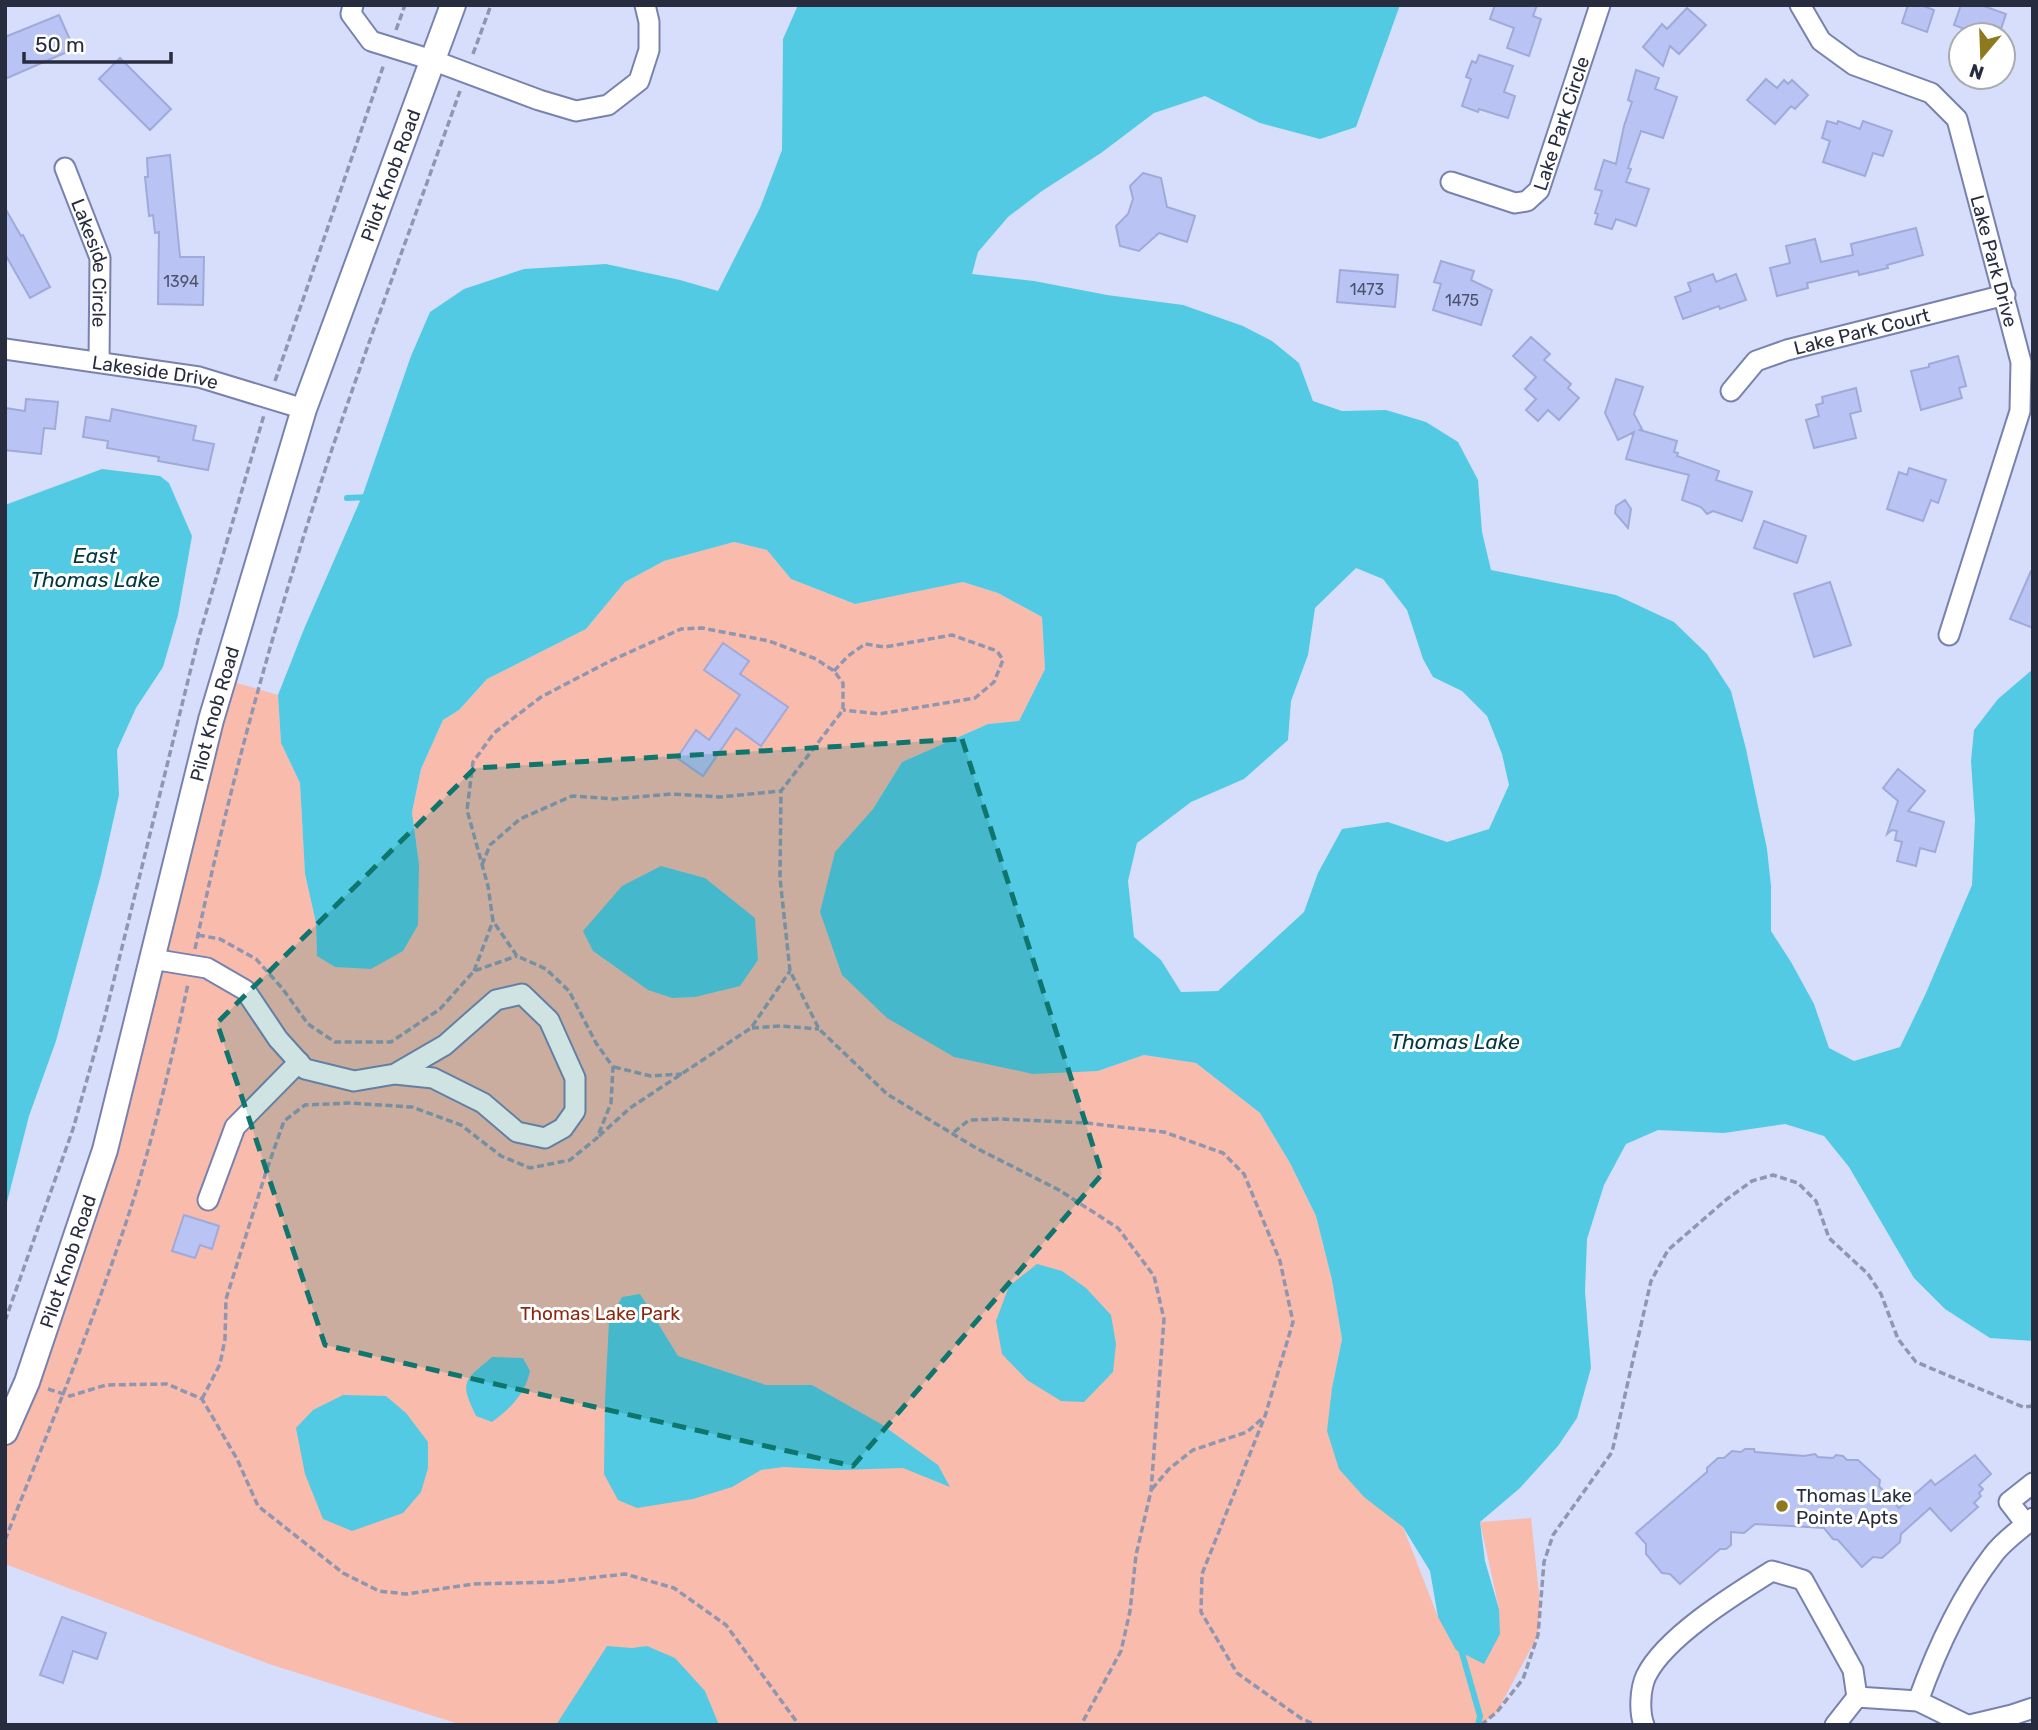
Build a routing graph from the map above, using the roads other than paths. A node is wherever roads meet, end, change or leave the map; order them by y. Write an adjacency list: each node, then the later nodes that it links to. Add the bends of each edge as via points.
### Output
1 (353, 5): 6 (street, via 351,14 371,41)
2 (453, 5): 6 (main road, Pilot Knob Road)
3 (645, 5): 6 (street, via 649,51 639,81 608,105 576,111)
4 (1600, 5): 8 (street, Lake Park Circle, via 1539,190 1527,201 1515,203)
5 (1800, 5): 9 (street, Lake Park Drive, via 1821,41 1854,65 1931,93 1956,119)
6 (432, 60): 13 (main road, Pilot Knob Road)
7 (65, 168): 11 (street, Lakeside Circle, via 100,258)
8 (1451, 182)
9 (2005, 295): 12 (street, Lake Park Court, via 1776,353 1756,361); 14 (street, Lake Park Drive, via 2021,362 2020,411)
10 (5, 349): 11 (street, Lakeside Drive)
11 (99, 361): 13 (street, Lakeside Drive, via 199,377)
12 (1731, 391)
13 (304, 409): 15 (main road, Pilot Knob Road, via 211,720)
14 (1949, 635)
15 (152, 959): 16 (street, via 207,968 244,990); 19 (main road, Pilot Knob Road, via 105,1150 27,1382)
16 (299, 1062): 17 (street, via 306,1069 354,1081); 18 (street, via 235,1127)
17 (395, 1074): 17 (street, via 433,1078 483,1103 517,1132 545,1138 564,1128 575,1111 575,1078 555,1031 522,994 496,1000 446,1045)
18 (208, 1200)
19 (5, 1432)
20 (2033, 1483): 21 (street, via 2009,1502)
21 (2029, 1521): 23 (street, via 1994,1553 1973,1584)
22 (1857, 1697): 23 (street); 26 (street, via 1853,1670 1803,1580 1772,1571 1730,1597 1667,1649 1645,1677 1640,1715); 27 (street)
23 (1918, 1701): 25 (street)
24 (2033, 1708): 25 (street)
25 (1973, 1724)
26 (1644, 1725)
27 (1835, 1725)

